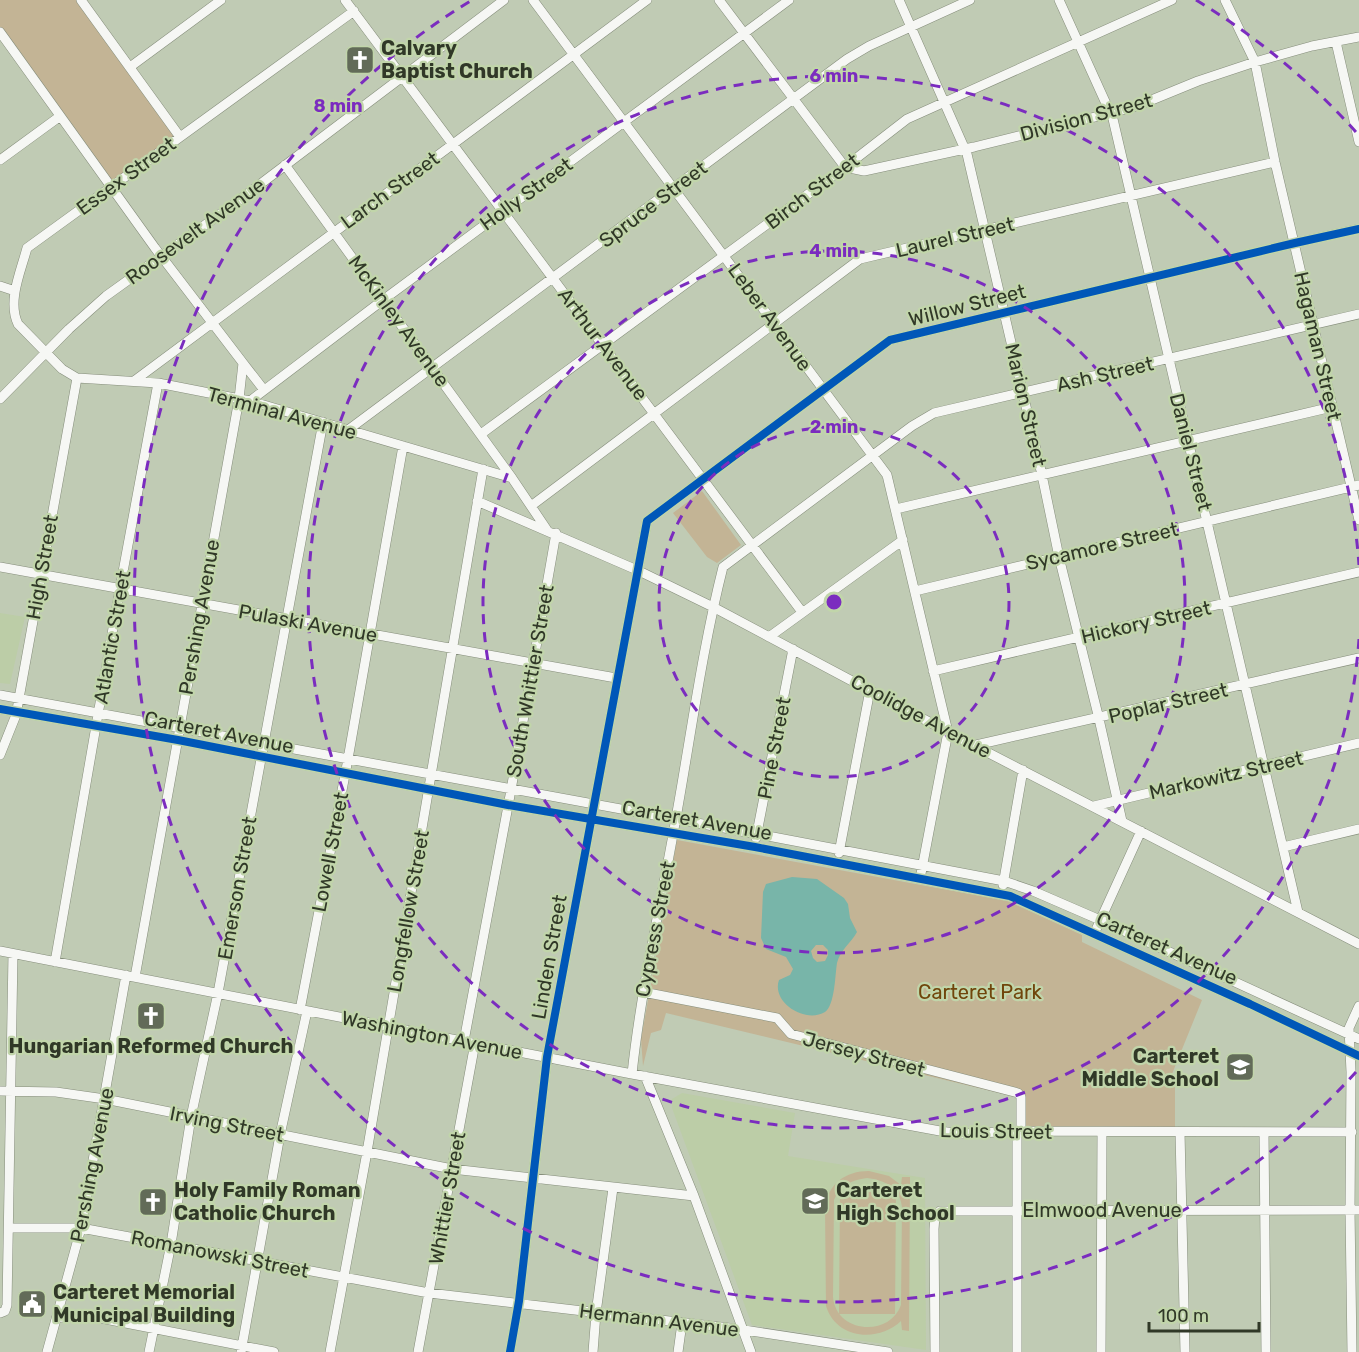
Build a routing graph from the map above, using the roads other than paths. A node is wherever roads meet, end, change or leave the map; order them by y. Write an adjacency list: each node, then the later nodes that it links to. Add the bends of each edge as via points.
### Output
1 (81, 0): 25 (street)
2 (221, 0): 25 (street)
3 (345, 0): 14 (street, Arthur Avenue)
4 (504, 0): 26 (street, Roosevelt Avenue)
5 (533, 0): 23 (street, Leber Avenue)
6 (647, 0): 23 (street, Larch Street)
7 (719, 0): 17 (street)
8 (789, 0): 17 (street, Holly Street)
9 (899, 0): 15 (street, Marion Street)
10 (970, 0): 15 (street, Spruce Street)
11 (1059, 0): 19 (street, Daniel Street)
12 (1172, 0): 19 (street, Birch Street)
13 (1225, 0): 24 (street, Hagaman Street)
14 (354, 11): 26 (street, Arthur Avenue); 32 (street, Essex Street)
15 (910, 27): 27 (street, Spruce Street, via 862,50); 28 (street, Marion Street)
16 (0, 32): 21 (street)
17 (744, 33): 27 (street); 31 (street, Holly Street)
18 (1359, 37): 20 (street, Division Street)
19 (1078, 42): 28 (street, Birch Street); 29 (street, Daniel Street)
20 (1336, 42): 24 (street, Division Street); 33 (street)
21 (9, 45): 22 (street); 30 (street)
22 (0, 52)
23 (573, 54): 31 (street, Leber Avenue); 34 (street, Larch Street)
24 (1255, 62): 29 (street, Division Street); 37 (street, Hagaman Street)
25 (130, 67): 32 (street)
26 (402, 77): 34 (street, Arthur Avenue); 38 (street, Roosevelt Avenue)
27 (794, 99): 39 (street); 41 (street, Spruce Street)
28 (943, 102): 35 (street, Marion Street); 39 (street, Birch Street, via 907,119)
29 (1111, 113): 35 (street, Division Street); 42 (street, Daniel Street)
30 (59, 117): 36 (street); 40 (street)
31 (624, 122): 41 (street, Leber Avenue); 43 (street, Holly Street)
32 (180, 136): 40 (street, Essex Street)
33 (1359, 142)
34 (452, 144): 43 (street, Arthur Avenue); 45 (street, Larch Street)
35 (963, 149): 39 (street, Division Street, via 864,171); 46 (street, Marion Street)
36 (0, 160)
37 (1275, 162): 42 (street, Laurel Street); 47 (street, Hagaman Street)
38 (285, 165): 45 (street, McKinley Avenue); 48 (street, Roosevelt Avenue)
39 (845, 167): 49 (street, Birch Street)
40 (110, 187): 48 (street); 53 (street, Essex Street, via 27,248)
41 (673, 189): 49 (street, Leber Avenue); 50 (street, Spruce Street)
42 (1131, 197): 46 (street, Laurel Street); 51 (street, Daniel Street)
43 (503, 211): 50 (street, Arthur Avenue); 54 (street, Holly Street)
44 (1359, 229): 47 (street, Willow Street)
45 (333, 231): 54 (street, McKinley Avenue); 57 (street, Larch Street)
46 (984, 231): 55 (street, Marion Street); 58 (street, Laurel Street, via 860,259)
47 (1295, 243): 51 (street, Willow Street); 59 (street, Hagaman Street)
48 (162, 255): 57 (street); 61 (street, Roosevelt Avenue, via 86,313)
49 (724, 256): 58 (street, Leber Avenue); 60 (street, Birch Street)
50 (553, 278): 60 (street, Arthur Avenue); 64 (street, Spruce Street)
51 (1149, 278): 55 (street, Willow Street); 62 (street, Daniel Street)
52 (0, 286): 53 (street)
53 (15, 291): 61 (street, Essex Street, via 14,315 18,324)
54 (383, 300): 64 (street, McKinley Avenue); 68 (street, Holly Street)
55 (1003, 312): 69 (street, Willow Street, via 891,340); 70 (street, Marion Street)
56 (1359, 314): 59 (street, Ash Street)
57 (212, 322): 63 (street); 66 (street, Larch Street)
58 (773, 323): 69 (street, Leber Avenue); 75 (street, Laurel Street)
59 (1313, 326): 62 (street, Ash Street); 74 (street, Hagaman Street)
60 (602, 344): 75 (street, Arthur Avenue); 78 (street, Birch Street)
61 (47, 353): 65 (street, Essex Street); 71 (street, Roosevelt Avenue)
62 (1168, 359): 70 (street, Ash Street); 79 (street, Daniel Street)
63 (243, 363): 68 (street); 72 (street, Pershing Avenue)
64 (432, 368): 77 (street, Spruce Street); 78 (street, McKinley Avenue)
65 (77, 378): 66 (street, Terminal Avenue); 99 (street, High Street)
66 (134, 381): 67 (street, Terminal Avenue)
67 (158, 383): 72 (street, Terminal Avenue); 100 (street, Atlantic Street)
68 (264, 390): 73 (street, Holly Street)
69 (823, 390): 81 (street, Leber Avenue); 85 (street, Willow Street)
70 (1023, 393): 81 (street, Ash Street, via 934,413); 83 (street, Marion Street)
71 (1, 397)
72 (239, 399): 73 (street, Terminal Avenue); 102 (street, Pershing Avenue)
73 (250, 401): 76 (street, Terminal Avenue)
74 (1332, 407): 79 (street); 86 (street, Hagaman Street)
75 (654, 413): 85 (street, Arthur Avenue); 88 (street, Laurel Street)
76 (323, 422): 77 (street, Terminal Avenue); 106 (street, Emerson Street)
77 (348, 430): 80 (street, Terminal Avenue)
78 (481, 434): 84 (street, McKinley Avenue)
79 (1188, 440): 83 (street); 91 (street, Daniel Street)
80 (403, 446): 82 (street, Terminal Avenue); 107 (street, Lowell Street)
81 (872, 456): 89 (street, Leber Avenue, via 887,475); 94 (street, Ash Street)
82 (483, 469): 84 (street); 87 (street, Longfellow Street)
83 (1042, 475): 89 (street); 95 (street, Marion Street)
84 (512, 478): 88 (street, McKinley Avenue)
85 (703, 479): 94 (street, Arthur Avenue); 97 (street, Willow Street, via 647,521)
86 (1355, 486): 90 (street, Hagaman Street); 91 (street, Sycamore Street)
87 (477, 501): 92 (street, Coolidge Avenue); 110 (street, Longfellow Street)
88 (531, 506): 92 (street, McKinley Avenue)
89 (896, 509): 93 (street, Leber Avenue)
90 (1359, 520)
91 (1208, 521): 95 (street, Sycamore Street); 103 (street, Daniel Street)
92 (552, 532): 97 (street, Coolidge Avenue); 113 (street, South Whittier Street)
93 (903, 540): 101 (street, Leber Avenue); 105 (street)
94 (752, 545): 104 (street, Ash Street, via 723,567); 105 (street, Arthur Avenue)
95 (1059, 557): 101 (street, Sycamore Street); 109 (street, Marion Street)
96 (0, 567): 99 (street, Pulaski Avenue)
97 (637, 570): 104 (street, Coolidge Avenue); 115 (street, Linden Street)
98 (1359, 572): 103 (street, Hickory Street)
99 (40, 575): 100 (street, Pulaski Avenue); 119 (street, High Street)
100 (120, 588): 102 (street, Pulaski Avenue); 122 (street, Atlantic Street)
101 (915, 591): 114 (street, Leber Avenue)
102 (202, 603): 106 (street, Pulaski Avenue); 125 (street, Pershing Avenue)
103 (1226, 604): 109 (street, Hickory Street); 116 (street, Daniel Street)
104 (713, 607): 108 (street, Coolidge Avenue); 145 (street, Cypress Street)
105 (802, 612): 108 (street)
106 (287, 619): 107 (street, Pulaski Avenue); 128 (street, Emerson Street)
107 (369, 634): 110 (street, Pulaski Avenue); 133 (street, Lowell Street)
108 (769, 637): 111 (street, Coolidge Avenue)
109 (1079, 638): 114 (street, Hickory Street); 123 (street, Marion Street)
110 (452, 649): 113 (street, Pulaski Avenue); 137 (street, Longfellow Street)
111 (793, 649): 117 (street, Coolidge Avenue); 150 (street, Pine Street)
112 (1359, 658): 116 (street, Poplar Street)
113 (532, 663): 115 (street, Pulaski Avenue); 139 (street, South Whittier Street)
114 (933, 671): 126 (street, Leber Avenue)
115 (616, 678): 141 (street, Linden Street)
116 (1245, 684): 123 (street, Poplar Street); 134 (street, Daniel Street)
117 (870, 690): 126 (street, Coolidge Avenue); 153 (street)
118 (0, 695): 119 (street, Carteret Avenue)
119 (19, 699): 121 (street, High Street); 122 (street, Carteret Avenue)
120 (0, 709): 121 (street, Carteret Avenue)
121 (17, 711): 124 (street, Carteret Avenue); 131 (street, High Street)
122 (99, 712): 124 (street, Atlantic Street); 125 (street, Carteret Avenue)
123 (1099, 719): 130 (street, Poplar Street); 140 (street, Marion Street)
124 (96, 726): 127 (street, Carteret Avenue); 166 (street, Atlantic Street)
125 (180, 728): 127 (street, Pershing Avenue); 128 (street, Carteret Avenue)
126 (948, 732): 130 (street, Coolidge Avenue); 155 (street)
127 (178, 740): 132 (street, Carteret Avenue); 168 (street, Pershing Avenue)
128 (264, 743): 132 (street, Emerson Street); 133 (street, Carteret Avenue)
129 (1359, 743): 134 (street, Markowitz Street)
130 (976, 745): 135 (street, Coolidge Avenue)
131 (0, 754)
132 (261, 757): 136 (street, Carteret Avenue); 170 (street, Emerson Street)
133 (348, 759): 136 (street, Lowell Street); 137 (street, Carteret Avenue)
134 (1264, 766): 140 (street, Markowitz Street); 152 (street, Daniel Street)
135 (1023, 770): 143 (street, Coolidge Avenue); 157 (street)
136 (345, 773): 138 (street, Carteret Avenue); 173 (street, Lowell Street)
137 (431, 774): 138 (street, Longfellow Street); 139 (street, Carteret Avenue)
138 (428, 788): 142 (street, Carteret Avenue); 175 (street, Longfellow Street)
139 (511, 790): 141 (street, Carteret Avenue); 142 (street, South Whittier Street)
140 (1118, 801): 143 (street, Markowitz Street); 146 (street, Marion Street)
141 (593, 804): 144 (street, Linden Street); 145 (street, Carteret Avenue)
142 (508, 805): 144 (street, Carteret Avenue); 178 (street, South Whittier Street)
143 (1094, 806): 146 (street, Coolidge Avenue)
144 (591, 818): 149 (street, Carteret Avenue); 181 (street, Linden Street)
145 (676, 820): 149 (street, Cypress Street); 150 (street, Carteret Avenue)
146 (1122, 821): 148 (street, Coolidge Avenue)
147 (1359, 830): 152 (street)
148 (1141, 831): 159 (street, Coolidge Avenue); 160 (street)
149 (673, 833): 151 (street, Carteret Avenue); 169 (street, Cypress Street)
150 (757, 834): 151 (street, Pine Street); 153 (street, Carteret Avenue)
151 (755, 847): 154 (street, Carteret Avenue)
152 (1283, 847): 159 (street, Daniel Street)
153 (839, 849): 154 (street); 155 (street, Carteret Avenue)
154 (837, 863): 156 (street, Carteret Avenue)
155 (923, 865): 156 (street); 157 (street, Carteret Avenue)
156 (920, 879): 158 (street, Carteret Avenue)
157 (1004, 881): 158 (street); 160 (street, Carteret Avenue)
158 (1002, 894): 161 (street, Carteret Avenue)
159 (1298, 912): 162 (street, Coolidge Avenue)
160 (1100, 920): 161 (street); 165 (street, Carteret Avenue)
161 (1094, 934): 167 (street, Carteret Avenue)
162 (1359, 944)
163 (0, 951): 164 (street, Washington Avenue)
164 (13, 954): 166 (street, Washington Avenue); 185 (street)
165 (1175, 955): 167 (street); 171 (street, Carteret Avenue)
166 (55, 962): 168 (street, Washington Avenue)
167 (1169, 969): 174 (street, Carteret Avenue)
168 (130, 976): 170 (street, Washington Avenue); 186 (street, Pershing Avenue)
169 (643, 992): 182 (street, Cypress Street); 188 (street, Jersey Street, via 777,1018 791,1034 1018,1093)
170 (218, 993): 173 (street, Washington Avenue); 187 (street, Emerson Street)
171 (1286, 1006): 174 (street); 176 (street, Carteret Avenue)
172 (1359, 1006): 176 (street)
173 (303, 1011): 175 (street, Washington Avenue); 193 (street, Lowell Street)
174 (1281, 1018): 180 (street, Carteret Avenue)
175 (388, 1026): 178 (street, Washington Avenue); 194 (street, Longfellow Street)
176 (1349, 1035): 177 (street, Carteret Avenue); 180 (street)
177 (1359, 1040)
178 (464, 1041): 179 (street, Washington Avenue)
179 (475, 1043): 181 (street, Washington Avenue); 195 (street, Whittier Street)
180 (1355, 1054): 192 (street)
181 (547, 1058): 182 (street, Washington Avenue); 196 (street, Linden Street)
182 (632, 1074): 183 (street, Washington Avenue)
183 (645, 1077): 188 (street, Louis Street, via 940,1131); 198 (street)
184 (0, 1091): 185 (street, Irving Street)
185 (11, 1091): 186 (street, Irving Street); 204 (street)
186 (105, 1099): 187 (street, Irving Street); 205 (street, Pershing Avenue)
187 (191, 1117): 193 (street, Irving Street); 206 (street, Emerson Street)
188 (1019, 1132): 189 (street, Louis Street); 199 (street, Jersey Street)
189 (1102, 1132): 190 (street, Louis Street); 200 (street)
190 (1180, 1132): 191 (street, Louis Street); 201 (street)
191 (1264, 1132): 192 (street, Louis Street); 202 (street)
192 (1352, 1132): 203 (street)
193 (280, 1135): 194 (street, Irving Street); 207 (street, Lowell Street)
194 (367, 1152): 195 (street, Irving Street); 208 (street, Longfellow Street)
195 (452, 1169): 196 (street, Irving Street); 209 (street, Whittier Street)
196 (533, 1179): 197 (street, Irving Street); 210 (street, Linden Street)
197 (614, 1188): 198 (street, Irving Street); 212 (street)
198 (694, 1196): 216 (street)
199 (1017, 1210): 200 (street, Elmwood Avenue); 228 (street, Elmwood Avenue, via 940,1211 935,1216); 229 (street, Jersey Street)
200 (1102, 1210): 201 (street, Elmwood Avenue); 230 (street)
201 (1182, 1210): 202 (street, Elmwood Avenue); 231 (street)
202 (1265, 1210): 203 (street, Elmwood Avenue); 232 (street)
203 (1354, 1210): 233 (street)
204 (9, 1228): 205 (street, Romanowski Street); 211 (street)
205 (81, 1228): 206 (street, Romanowski Street); 213 (street, Pershing Avenue)
206 (171, 1244): 207 (street, Romanowski Street); 215 (street, Emerson Street)
207 (258, 1261): 208 (street, Romanowski Street); 217 (street, Lowell Street)
208 (344, 1278): 209 (street, Romanowski Street); 221 (street, Longfellow Street)
209 (429, 1293): 210 (street, Hermann Avenue); 222 (street, Whittier Street)
210 (518, 1303): 212 (street, Hermann Avenue); 223 (street, Linden Street)
211 (3, 1312)
212 (596, 1312): 214 (street, Hermann Avenue); 224 (street)
213 (57, 1317): 215 (street, via 100,1318); 218 (street, Pershing Avenue)
214 (682, 1323): 216 (street, Hermann Avenue); 225 (street)
215 (153, 1329): 217 (street); 219 (street, Emerson Street)
216 (743, 1330): 226 (street); 227 (street, Hermann Avenue)
217 (241, 1349): 220 (street)
218 (47, 1352)
219 (149, 1352)
220 (274, 1352)
221 (330, 1352)
222 (418, 1352)
223 (510, 1352)
224 (593, 1352)
225 (678, 1352)
226 (751, 1352)
227 (888, 1352)
228 (935, 1352)
229 (1017, 1352)
230 (1101, 1352)
231 (1185, 1352)
232 (1266, 1352)
233 (1352, 1352)

